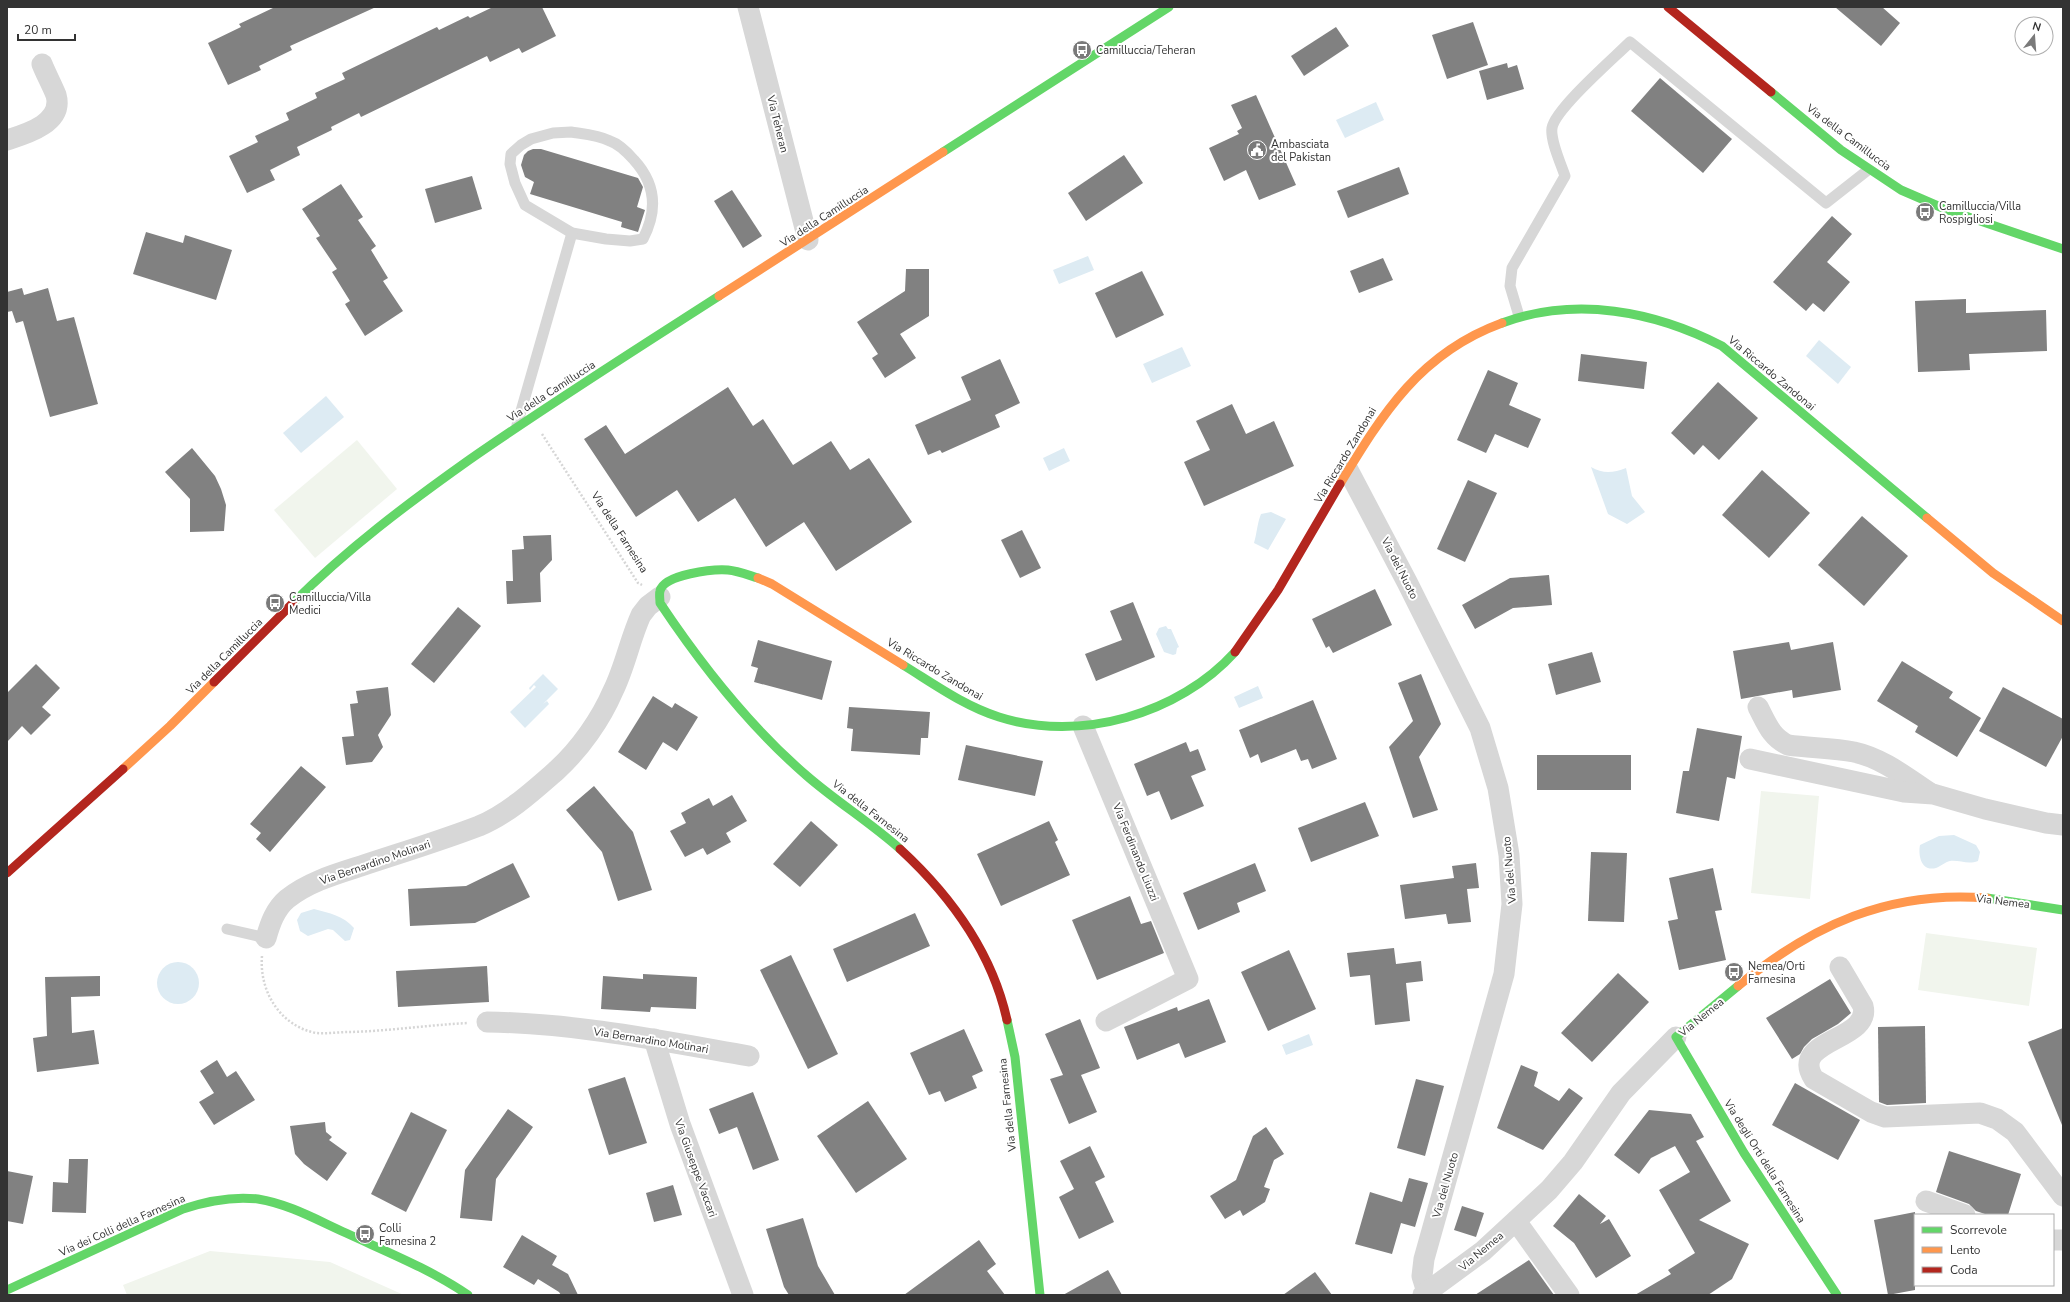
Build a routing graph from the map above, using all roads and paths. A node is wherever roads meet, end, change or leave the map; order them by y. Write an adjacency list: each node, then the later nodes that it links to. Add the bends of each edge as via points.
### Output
1 (748, 7): 8 (street, Via Teheran)
2 (1169, 7): 8 (street, Via della Camilluccia)
3 (1668, 7): 6 (street, Via della Camilluccia)
4 (42, 64): 5 (street, via 56,96 57,107 53,117 33,131)
5 (7, 140)
6 (1868, 170): 9 (street, Via della Camilluccia, via 1900,190 1926,202); 10 (lane, via 1826,203 1630,42 1565,107 1554,123 1552,135 1565,176 1512,268 1510,286)
7 (572, 233): 7 (lane, via 606,239 643,239 651,223 653,205 650,185 644,170 610,141 571,132 553,133 521,144 511,154 510,164 525,205); 12 (lane)
8 (808, 240): 11 (street, Via della Camilluccia)
9 (2063, 250)
10 (1519, 316): 13 (street, Via Riccardo Zandonai, via 1458,345 1429,366 1388,408); 15 (street, Via Riccardo Zandonai, via 1575,309 1623,311 1656,317 1701,334 1731,352 1992,573)
11 (531, 417): 12 (street, Via della Camilluccia); 14 (path, Via della Farnesina, via 638,583)
12 (517, 427): 21 (street, Via della Camilluccia, via 423,493 338,561 170,726)
13 (1348, 470): 17 (street, Via Riccardo Zandonai, via 1257,624 1218,670 1162,706 1120,719); 36 (street, Via del Nuoto, via 1408,582 1480,728 1498,788 1509,855 1512,904 1504,974 1424,1259 1422,1276)
14 (660, 597): 17 (street, Via Riccardo Zandonai, via 662,587 667,582 690,574 722,569 744,572 772,584 978,710 1016,723 1035,726); 24 (street, Via Bernardino Molinari, via 641,615 610,698 585,738 558,769 504,812 480,825 325,878 297,892 286,900 270,921); 39 (street, Via della Farnesina, via 664,610 718,685 745,716 807,776 883,834 918,866 947,898 989,964 1006,1016 1015,1057)
15 (2063, 621)
16 (1758, 708): 19 (street, via 1774,737 1780,742 1864,755 1882,762)
17 (1083, 726): 26 (street, Via Ferdinando Liuzzi, via 1188,979)
18 (1750, 759): 19 (street, via 1904,792)
19 (1932, 794): 20 (street, via 1985,809)
20 (2063, 825)
21 (7, 873)
22 (2063, 910): 28 (street, Via Nemea, via 1979,898 1947,897 1906,902 1852,916 1817,931 1781,952)
23 (227, 929): 24 (lane)
24 (266, 938): 27 (path, via 261,968 264,986 272,1004 288,1020 302,1028 317,1033 360,1032)
25 (1840, 968): 31 (street, via 1864,1006 1865,1014 1856,1026 1813,1054 1808,1061 1808,1070 1814,1079 1871,1112 1885,1117 1980,1113 1997,1119 2014,1132)
26 (1106, 1021)
27 (487, 1022): 29 (street, Via Bernardino Molinari, via 543,1024)
28 (1676, 1037): 34 (street, Via Nemea, via 1626,1087 1572,1162 1549,1190); 41 (street, Via degli Orti della Farnesina, via 1744,1152)
29 (654, 1040): 30 (street, Via Bernardino Molinari); 38 (street, Via Giuseppe Vaccari, via 680,1124)
30 (749, 1056)
31 (2063, 1196)
32 (1926, 1201): 33 (street)
33 (1962, 1214)
34 (1516, 1221): 36 (street, Via Nemea, via 1483,1251); 40 (street)
35 (7, 1290): 37 (street, Via dei Colli della Farnesina, via 145,1226 193,1207 211,1201 249,1198 286,1206 442,1277)
36 (1425, 1294)
37 (468, 1295)
38 (743, 1295)
39 (1040, 1295)
40 (1569, 1295)
41 (1837, 1295)

